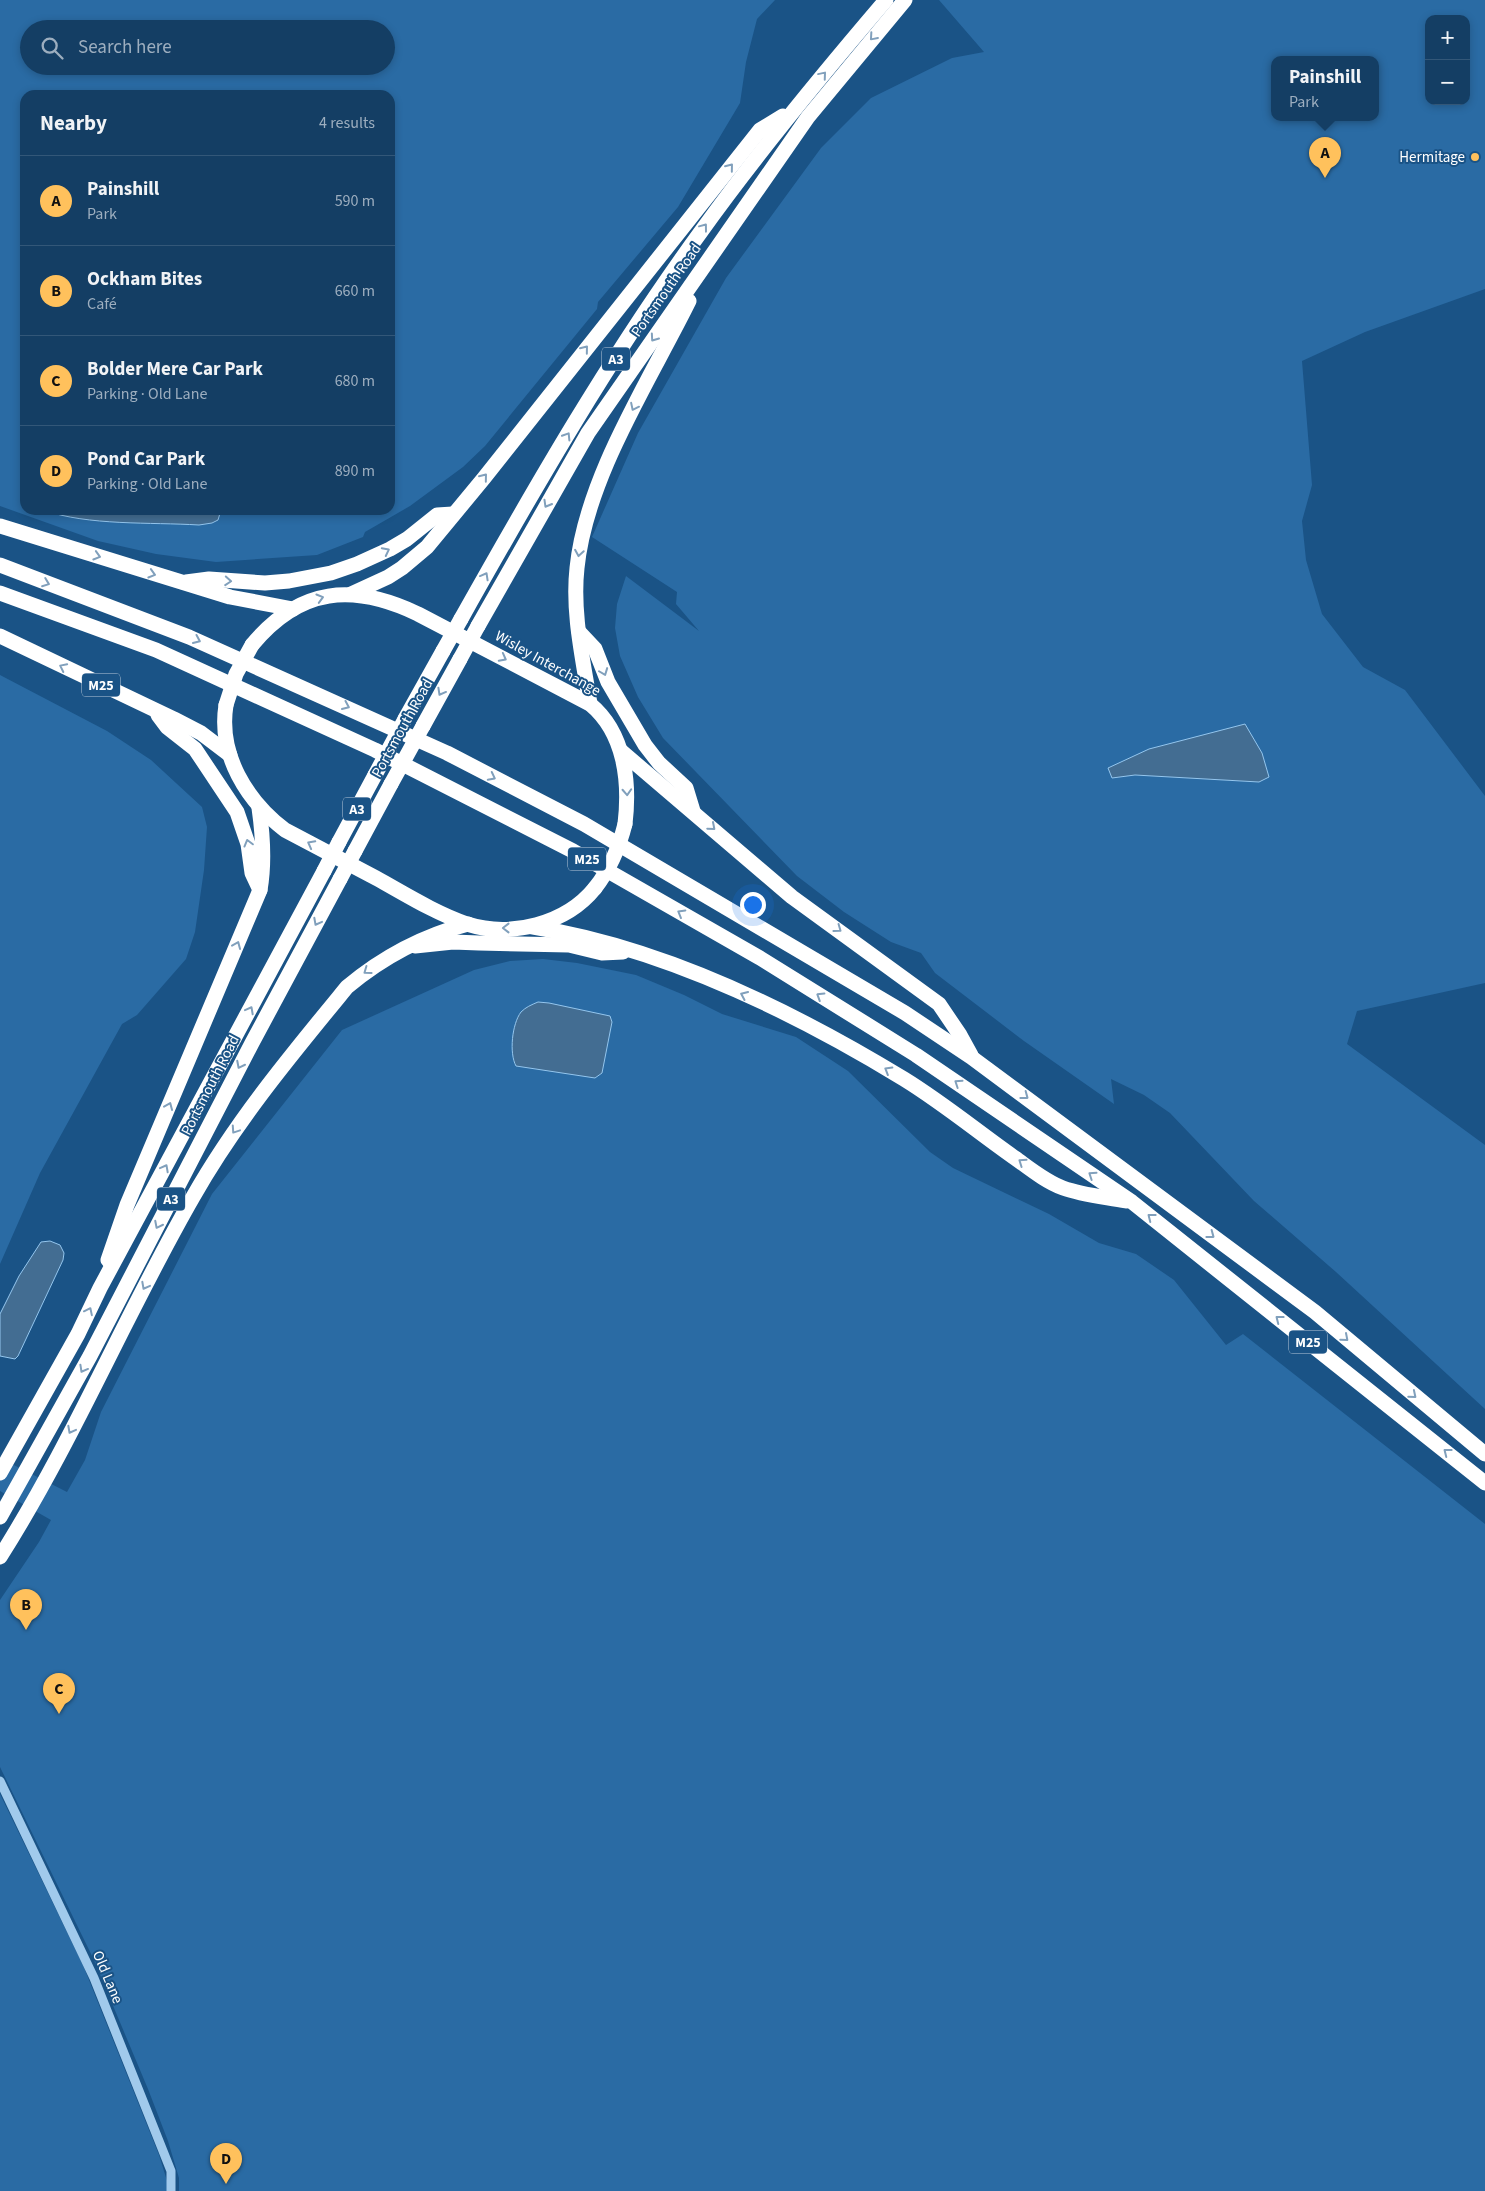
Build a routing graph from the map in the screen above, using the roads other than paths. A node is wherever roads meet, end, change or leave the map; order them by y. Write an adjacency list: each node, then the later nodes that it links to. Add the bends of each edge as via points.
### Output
1 (886, 0): 3 (highway, Portsmouth Road / A3, one-way to 1)
2 (905, 0): 4 (highway, Portsmouth Road / A3, one-way to 4, via 808,117)
3 (791, 112): 5 (highway, A3, one-way to 3, via 760,130); 27 (highway, Portsmouth Road / A3, one-way to 3, bridge, via 375,775 533,491 698,234)
4 (711, 254): 12 (highway, A3, one-way to 12, via 636,402 592,499 576,569); 31 (highway, Portsmouth Road / A3, one-way to 31, bridge, via 588,434 478,626 252,1043 90,1356)
5 (453, 514): 8 (highway, one-way to 5, via 208,579 265,583 331,573 390,549 437,515); 10 (highway, A3, via 427,547 402,568)
6 (0, 526): 8 (highway, one-way to 8)
7 (0, 565): 25 (highway, M25, one-way to 25, via 189,637 447,753 584,824 905,1013)
8 (180, 583): 11 (highway)
9 (0, 593): 26 (highway, M25, one-way to 9, via 916,1055 760,958 573,851 375,750 156,650)
10 (351, 594): 11 (highway, Wisley Interchange, one-way to 10, via 317,599); 14 (highway, Wisley Interchange, one-way to 14, via 393,602)
11 (292, 609): 17 (highway, Wisley Interchange, bridge, via 252,645 236,674 226,705 225,734)
12 (578, 632): 14 (highway, A3); 19 (highway, M25, one-way to 19, via 595,648 608,682 645,745 686,788)
13 (0, 636): 15 (highway, M25, one-way to 13)
14 (590, 704): 16 (highway, Wisley Interchange, via 604,719)
15 (154, 710): 17 (highway, M25, via 201,733); 20 (highway, M25, one-way to 15, via 252,873 248,844 237,812 195,749 167,727)
16 (621, 751): 19 (highway, M25); 22 (highway, Wisley Interchange, one-way to 22, bridge, via 627,796 625,824 613,860 589,895 565,913)
17 (230, 755): 18 (highway, Wisley Interchange, via 238,776)
18 (259, 808): 20 (highway, A3, via 264,842); 21 (highway, Wisley Interchange, one-way to 18, via 429,907 285,830)
19 (693, 810): 25 (highway, M25, one-way to 25, via 792,896 939,1004)
20 (260, 890): 27 (highway, A3, one-way to 20, via 127,1205)
21 (468, 924): 22 (highway, Wisley Interchange, one-way to 21, via 492,928); 23 (highway, A3, via 436,932)
22 (533, 927): 24 (highway, via 573,933)
23 (408, 946): 24 (highway, M25, via 479,943 569,945 602,953); 32 (highway, A3, one-way to 32, via 346,986 263,1090 228,1142 176,1227 41,1488)
24 (634, 951): 26 (highway, M25, one-way to 24, via 1062,1188 935,1099 832,1038 717,983)
25 (972, 1057): 28 (highway, M25, one-way to 28, via 1315,1312)
26 (1132, 1202): 30 (highway, M25, one-way to 26)
27 (100, 1288): 29 (highway, Portsmouth Road / A3, one-way to 27)
28 (1485, 1454)
29 (0, 1474)
30 (1485, 1483)
31 (0, 1517)
32 (0, 1558)
33 (0, 1781): 34 (street, Old Lane, via 94,1978 171,2171)
34 (171, 2191)

